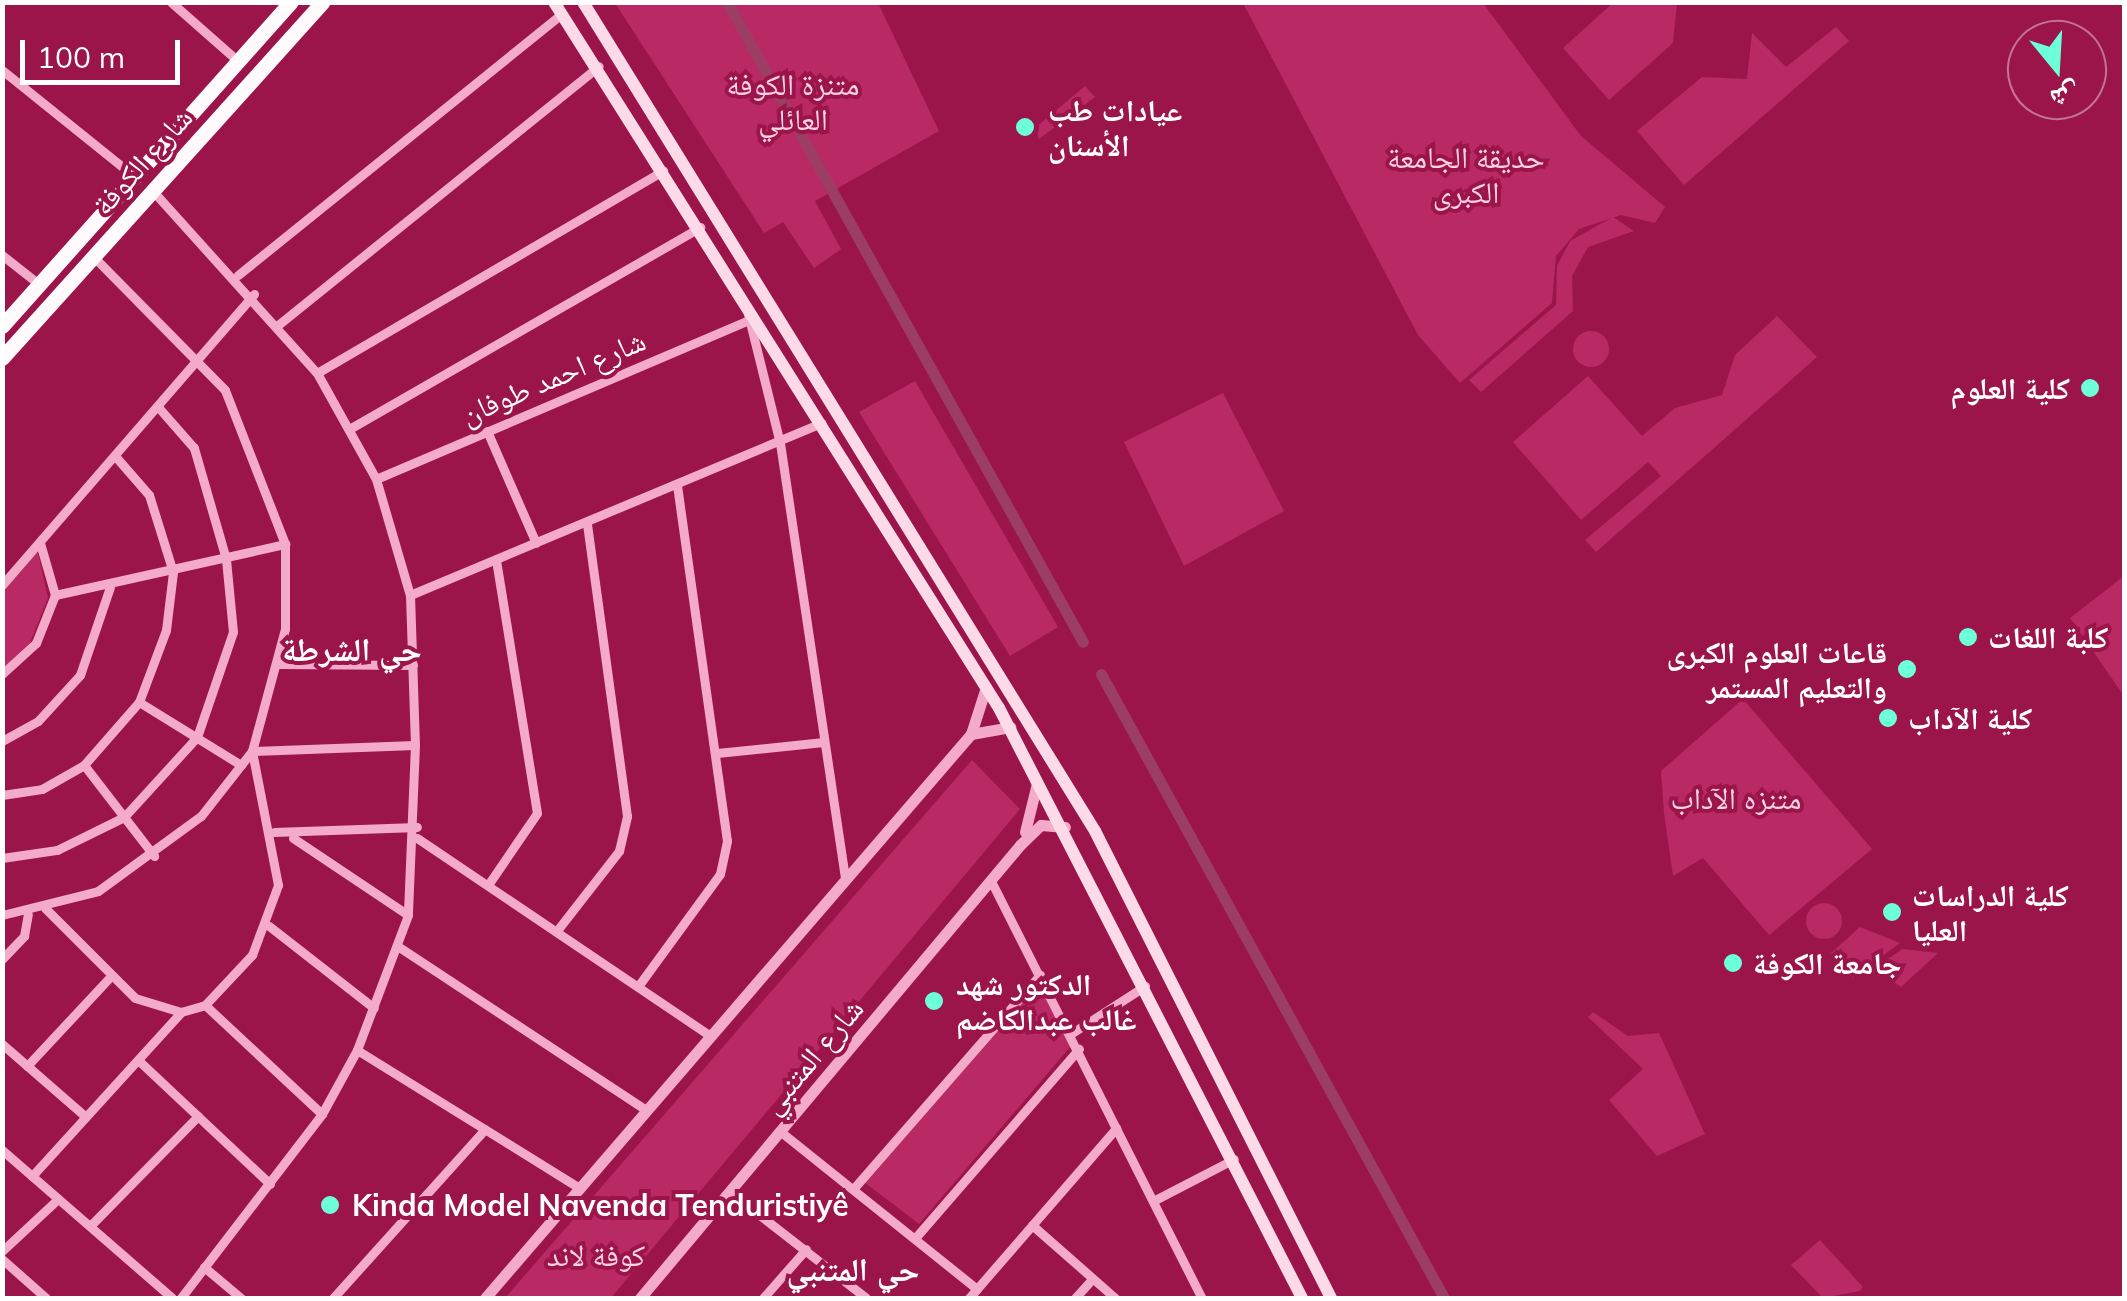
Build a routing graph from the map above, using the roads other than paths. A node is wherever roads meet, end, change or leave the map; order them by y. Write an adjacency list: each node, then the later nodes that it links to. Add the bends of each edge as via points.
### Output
1 (171, 2): 6 (street)
2 (291, 2): 6 (highway, شارع الكوفة)
3 (323, 2): 11 (highway, شارع الكوفة)
4 (583, 2): 25 (main road)
5 (558, 8): 7 (main road); 15 (street)
6 (238, 61): 10 (highway, شارع الكوفة)
7 (598, 66): 9 (main road); 20 (street)
8 (2, 70): 10 (street)
9 (665, 170): 12 (main road); 24 (street)
10 (134, 176): 16 (highway, شارع الكوفة)
11 (152, 190): 14 (highway, شارع الكوفة); 15 (street)
12 (700, 226): 18 (main road); 29 (street)
13 (2, 254): 16 (street)
14 (93, 256): 22 (highway, شارع الكوفة); 23 (street)
15 (238, 275): 17 (street)
16 (40, 285): 21 (highway, شارع الكوفة)
17 (254, 294): 20 (street); 23 (street)
18 (746, 300): 19 (street); 26 (main road)
19 (749, 320): 30 (street, شارع احمد طوفان); 31 (street)
20 (278, 324): 24 (street)
21 (2, 326)
22 (2, 358)
23 (202, 361): 27 (street); 38 (street, via 258,456)
24 (317, 372): 29 (street)
25 (817, 374): 26 (main road, via 803,376); 135 (main road, via 1094,831)
26 (800, 387): 28 (main road)
27 (159, 408): 32 (street); 39 (street, via 194,448)
28 (822, 422): 31 (street); 49 (main road)
29 (350, 428): 33 (street)
30 (488, 432): 33 (street, شارع احمد طوفان); 37 (street)
31 (780, 443): 34 (street); 55 (street)
32 (116, 457): 36 (street); 41 (street, via 150,495)
33 (376, 479): 45 (street)
34 (677, 487): 35 (street); 58 (street)
35 (586, 523): 37 (street); 79 (street, via 626,816 619,851)
36 (40, 543): 42 (street); 44 (street)
37 (536, 543): 40 (street)
38 (284, 544): 39 (street); 46 (street)
39 (226, 558): 41 (street); 53 (street, via 233,632)
40 (496, 558): 45 (street); 72 (street, via 537,813)
41 (172, 572): 43 (street); 50 (street, via 166,630)
42 (2, 584)
43 (110, 587): 44 (street); 54 (street, via 80,675 38,721)
44 (55, 595): 48 (street, via 36,643)
45 (410, 595): 47 (street)
46 (278, 664): 47 (street); 57 (street)
47 (412, 666): 56 (street)
48 (2, 674)
49 (986, 687): 51 (main road); 52 (street)
50 (139, 702): 53 (street); 59 (street)
51 (1010, 727): 52 (street); 61 (main road)
52 (971, 734): 73 (street)
53 (197, 737): 60 (street); 63 (street)
54 (2, 741)
55 (824, 742): 58 (street); 73 (street)
56 (415, 744): 57 (street); 66 (street)
57 (252, 751): 60 (street); 65 (street)
58 (717, 753): 85 (street, via 727,841 720,874)
59 (84, 765): 62 (street, via 42,789); 63 (street)
60 (240, 765): 69 (street)
61 (1037, 776): 64 (main road); 68 (street, شارع المتنبي)
62 (2, 795)
63 (124, 817): 69 (street); 70 (street, via 57,850)
64 (1065, 826): 68 (street, شارع المتنبي, via 1041,825); 84 (main road)
65 (274, 832): 67 (street); 78 (street)
66 (417, 833): 67 (street); 72 (street); 77 (street)
67 (294, 838): 77 (street)
68 (1020, 845): 71 (street, شارع المتنبي)
69 (154, 856): 74 (street, via 98,892)
70 (2, 858)
71 (990, 880): 82 (street); 102 (street, شارع المتنبي)
72 (490, 882): 79 (street)
73 (846, 883): 90 (street)
74 (45, 908): 75 (street); 83 (street)
75 (28, 914): 76 (street); 81 (street, via 24,936)
76 (2, 915)
77 (408, 915): 80 (street)
78 (269, 926): 86 (street); 87 (street)
79 (559, 928): 85 (street)
80 (399, 947): 87 (street); 96 (street)
81 (2, 959)
82 (1040, 975): 89 (street); 108 (street)
83 (108, 979): 88 (street); 95 (street)
84 (1147, 984): 89 (street); 104 (main road)
85 (639, 985): 90 (street)
86 (204, 1005): 88 (street); 97 (street)
87 (374, 1008): 93 (street)
88 (182, 1012): 94 (street)
89 (1072, 1034): 92 (street)
90 (710, 1036): 96 (street)
91 (2, 1044): 95 (street)
92 (1078, 1049): 100 (street); 114 (street)
93 (357, 1050): 97 (street); 101 (street)
94 (138, 1060): 98 (street); 99 (street)
95 (27, 1066): 99 (street)
96 (646, 1110): 107 (street)
97 (322, 1114): 106 (street)
98 (198, 1116): 106 (street); 113 (street)
99 (86, 1117): 105 (street)
100 (1116, 1128): 111 (street); 112 (street)
101 (484, 1129): 107 (street); 125 (street)
102 (782, 1132): 108 (street); 109 (street, شارع المتنبي)
103 (2, 1150): 105 (street)
104 (1234, 1159): 111 (street); 134 (main road)
105 (32, 1176): 110 (street)
106 (270, 1184): 118 (street)
107 (580, 1188): 126 (street)
108 (854, 1188): 114 (street)
109 (730, 1192): 115 (street); 127 (street, شارع المتنبي)
110 (58, 1199): 113 (street); 116 (street)
111 (1153, 1201): 133 (street)
112 (1032, 1225): 119 (street); 120 (street)
113 (90, 1226): 122 (street)
114 (916, 1236): 120 (street)
115 (806, 1249): 128 (street); 129 (street)
116 (2, 1251)
117 (2, 1259): 121 (street)
118 (204, 1268): 123 (street); 124 (street)
119 (1092, 1278): 131 (street); 132 (street)
120 (977, 1289): 130 (street)
121 (46, 1298)
122 (172, 1298)
123 (181, 1298)
124 (241, 1298)
125 (332, 1298)
126 (485, 1298)
127 (640, 1298)
128 (763, 1298)
129 (866, 1298)
130 (969, 1298)
131 (1075, 1298)
132 (1114, 1298)
133 (1202, 1298)
134 (1302, 1298)
135 (1332, 1298)

